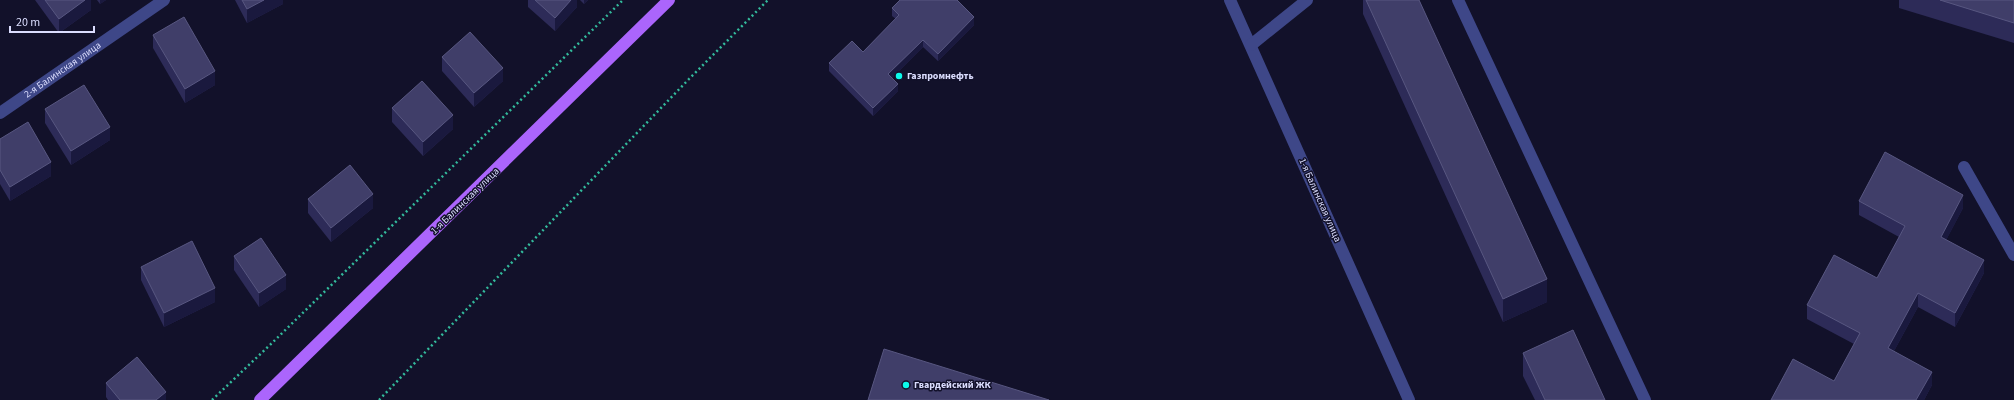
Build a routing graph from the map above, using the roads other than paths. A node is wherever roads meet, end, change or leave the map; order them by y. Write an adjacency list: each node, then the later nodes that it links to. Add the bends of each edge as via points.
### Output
1 (164, 0): 7 (street, 2-я Балинская улица)
2 (669, 0): 10 (main road, 1-я Балинская улица)
3 (1230, 0): 6 (street, 1-я Балинская улица)
4 (1307, 0): 6 (street)
5 (1458, 0): 12 (street)
6 (1250, 45): 11 (street, 1-я Балинская улица)
7 (0, 113)
8 (1964, 168): 9 (street)
9 (2014, 255)
10 (260, 400)
11 (1409, 400)
12 (1645, 400)

